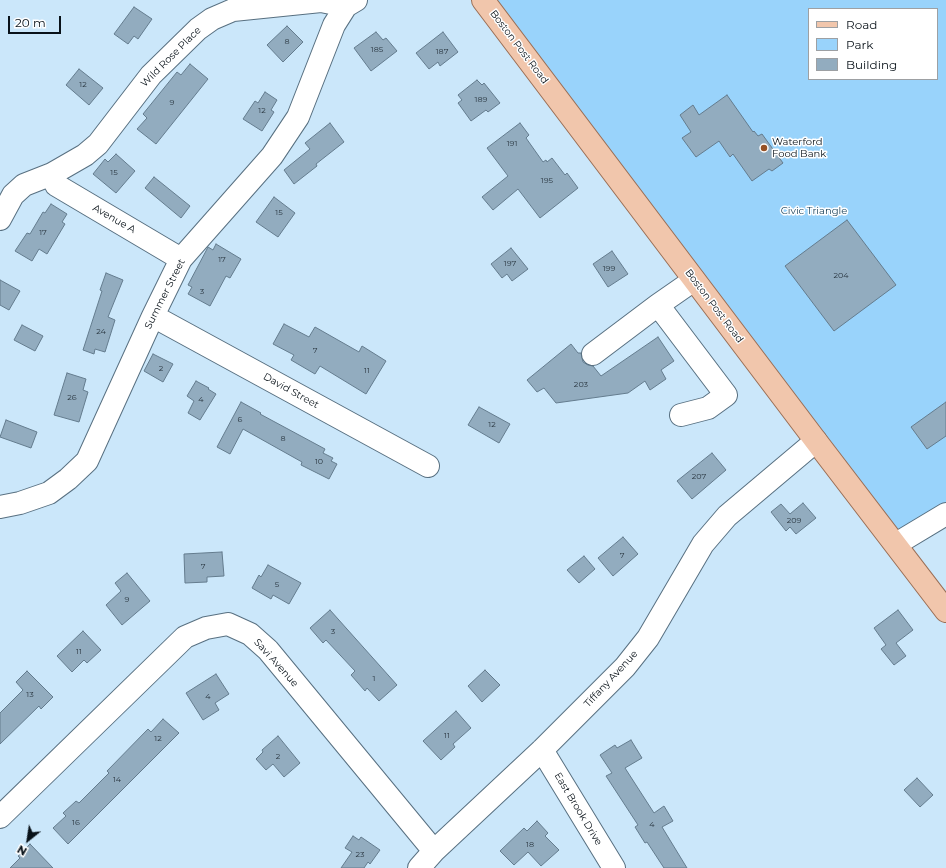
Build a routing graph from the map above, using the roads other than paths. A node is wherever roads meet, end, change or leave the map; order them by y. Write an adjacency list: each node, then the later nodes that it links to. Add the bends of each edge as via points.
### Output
1 (483, 0): 6 (main road, Boston Post Road)
2 (348, 2): 3 (street, Wild Rose Place, via 321,1 233,10 212,19 198,29 151,75 98,144 85,155); 5 (street, Summer Street, via 334,25 298,117 272,156)
3 (52, 174): 4 (street, Wild Rose Place, via 24,185 13,195); 5 (street, Avenue A, via 56,185)
4 (0, 219)
5 (181, 259): 8 (street, Summer Street)
6 (694, 280): 7 (street); 11 (main road, Boston Post Road)
7 (658, 305): 9 (street); 10 (street, via 726,395 708,408)
8 (153, 316): 12 (street, David Street); 13 (street, Summer Street, via 87,461 49,492 20,504)
9 (594, 354)
10 (681, 415)
11 (816, 441): 15 (main road, Boston Post Road); 17 (street, Tiffany Avenue, via 728,516 703,544 648,638 625,667)
12 (428, 466)
13 (0, 507)
14 (946, 514): 15 (street)
15 (896, 544): 16 (main road, Boston Post Road)
16 (946, 611)
17 (542, 750): 19 (street, Tiffany Avenue); 21 (street, East Brook Drive)
18 (0, 817): 19 (street, Savi Avenue, via 184,638 206,628 228,624 250,634 268,650)
19 (434, 851): 20 (street, Tiffany Avenue)
20 (419, 868)
21 (614, 868)

